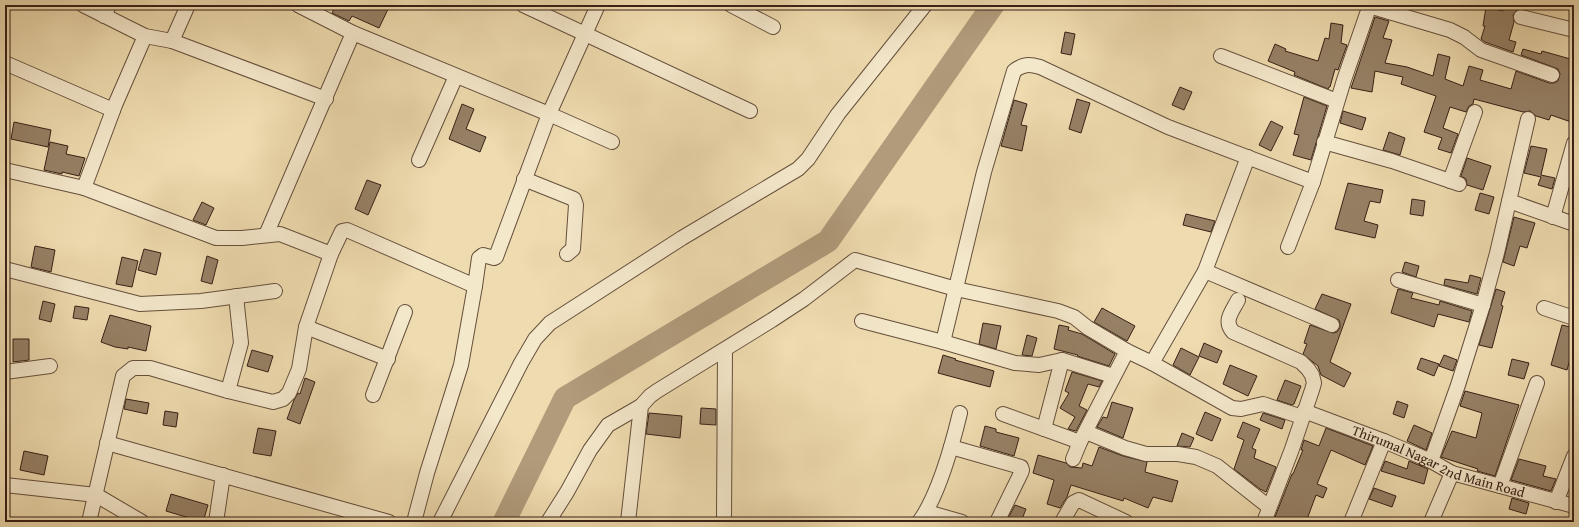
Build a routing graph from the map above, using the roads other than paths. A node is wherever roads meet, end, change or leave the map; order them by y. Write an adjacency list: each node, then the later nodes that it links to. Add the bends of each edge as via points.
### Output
1 (83, 5): 9 (street)
2 (188, 5): 16 (street)
3 (298, 5): 13 (street)
4 (523, 5): 14 (street)
5 (598, 5): 14 (street)
6 (731, 5): 11 (street)
7 (925, 5): 97 (street, via 838,114 808,159 798,169 682,238 550,323 535,339 521,363)
8 (1369, 5): 19 (street, via 1450,30 1481,50); 22 (street)
9 (106, 11): 15 (street)
10 (1521, 17): 12 (street)
11 (773, 27)
12 (1574, 30)
13 (353, 34): 20 (street); 21 (street)
14 (584, 34): 24 (street); 26 (street)
15 (145, 36): 16 (street); 23 (street)
16 (172, 42): 21 (street)
17 (1221, 56): 22 (street)
18 (5, 63): 23 (street)
19 (1552, 75)
20 (456, 76): 26 (street); 32 (street)
21 (326, 99): 40 (street)
22 (1337, 101): 29 (street)
23 (113, 110): 36 (street)
24 (750, 111)
25 (1475, 112): 29 (street, via 1455,183 1392,161)
26 (549, 114): 28 (street); 34 (street)
27 (1528, 119): 37 (street)
28 (612, 142)
29 (1324, 142): 35 (street)
30 (1574, 142): 38 (street)
31 (1248, 157): 35 (street); 45 (street); 48 (street, via 1168,127 1040,67 1030,64 1021,66 1014,71 984,172)
32 (419, 160)
33 (5, 170): 36 (street)
34 (524, 180): 43 (street, via 574,199 576,205 572,249); 47 (street, via 496,257 483,255 479,258)
35 (1313, 182): 41 (street)
36 (84, 188): 40 (street, via 216,238)
37 (1509, 201): 38 (street); 52 (street)
38 (1553, 216): 39 (street)
39 (1574, 224)
40 (266, 235): 42 (street, via 280,234)
41 (1288, 247)
42 (331, 254): 47 (street, via 342,231 347,230); 58 (street)
43 (567, 254)
44 (5, 269): 50 (street, via 140,304 201,301)
45 (1205, 271): 57 (street); 64 (street)
46 (1398, 280): 52 (street)
47 (475, 286): 96 (street, via 461,365)
48 (956, 289): 59 (street); 60 (street, Thirumal Nagar 2nd Main Road, via 855,260 804,299); 61 (street, Thirumal Nagar 2nd Main Road, via 1058,311 1074,317)
49 (275, 291): 50 (street)
50 (236, 296): 69 (street, via 241,343)
51 (1238, 300): 74 (street, via 1227,322 1233,332 1301,362 1308,369 1314,383)
52 (1483, 305): 82 (street)
53 (1544, 308): 55 (street)
54 (405, 312): 62 (street)
55 (1574, 318)
56 (862, 321): 59 (street)
57 (1332, 325)
58 (306, 327): 62 (street); 69 (street, via 299,369 290,393 283,399 273,402)
59 (943, 342): 63 (street, via 1015,363 1039,365)
60 (725, 350): 71 (street, via 657,391); 100 (street)
61 (1127, 351): 64 (street, Thirumal Nagar 2nd Main Road); 67 (street)
62 (388, 359): 70 (street)
63 (1062, 360): 67 (street); 75 (street)
64 (1152, 363): 74 (street, Thirumal Nagar 2nd Main Road, via 1232,408 1242,409 1263,404)
65 (50, 366): 66 (street)
66 (5, 372)
67 (1113, 376): 76 (street)
68 (1537, 383): 86 (street)
69 (228, 391): 78 (street, via 150,368 133,368 123,376)
70 (373, 395)
71 (641, 406): 98 (street, via 608,425 590,450); 99 (street)
72 (960, 413): 79 (street)
73 (1003, 414): 75 (street)
74 (1303, 414): 77 (street, Thirumal Nagar 2nd Main Road); 90 (street)
75 (1044, 429): 76 (street)
76 (1083, 437): 81 (street); 90 (street, via 1146,454 1178,454 1196,458 1217,466)
77 (1384, 441): 82 (street, Thirumal Nagar 2nd Main Road); 106 (street)
78 (107, 444): 84 (street); 87 (street)
79 (951, 447): 91 (street); 102 (street, via 1021,467 1021,473)
80 (1574, 456): 88 (street)
81 (1073, 459)
82 (1431, 461): 83 (street, Thirumal Nagar 2nd Main Road)
83 (1452, 473): 86 (street, Thirumal Nagar 2nd Main Road); 107 (street)
84 (224, 475): 94 (street); 95 (street)
85 (5, 485): 87 (street)
86 (1500, 486): 88 (street, Thirumal Nagar 2nd Main Road)
87 (96, 495): 92 (street); 93 (street)
88 (1556, 502): 89 (street, Thirumal Nagar 2nd Main Road)
89 (1574, 506)
90 (1269, 507): 105 (street)
91 (923, 517): 101 (street)
92 (89, 522)
93 (142, 522)
94 (216, 522)
95 (389, 522)
96 (414, 522)
97 (440, 522)
98 (548, 522)
99 (628, 522)
100 (724, 522)
101 (962, 522)
102 (997, 522)
103 (1062, 522): 104 (street, via 1073,503 1079,500)
104 (1126, 522)
105 (1264, 522)
106 (1351, 522)
107 (1431, 522)

